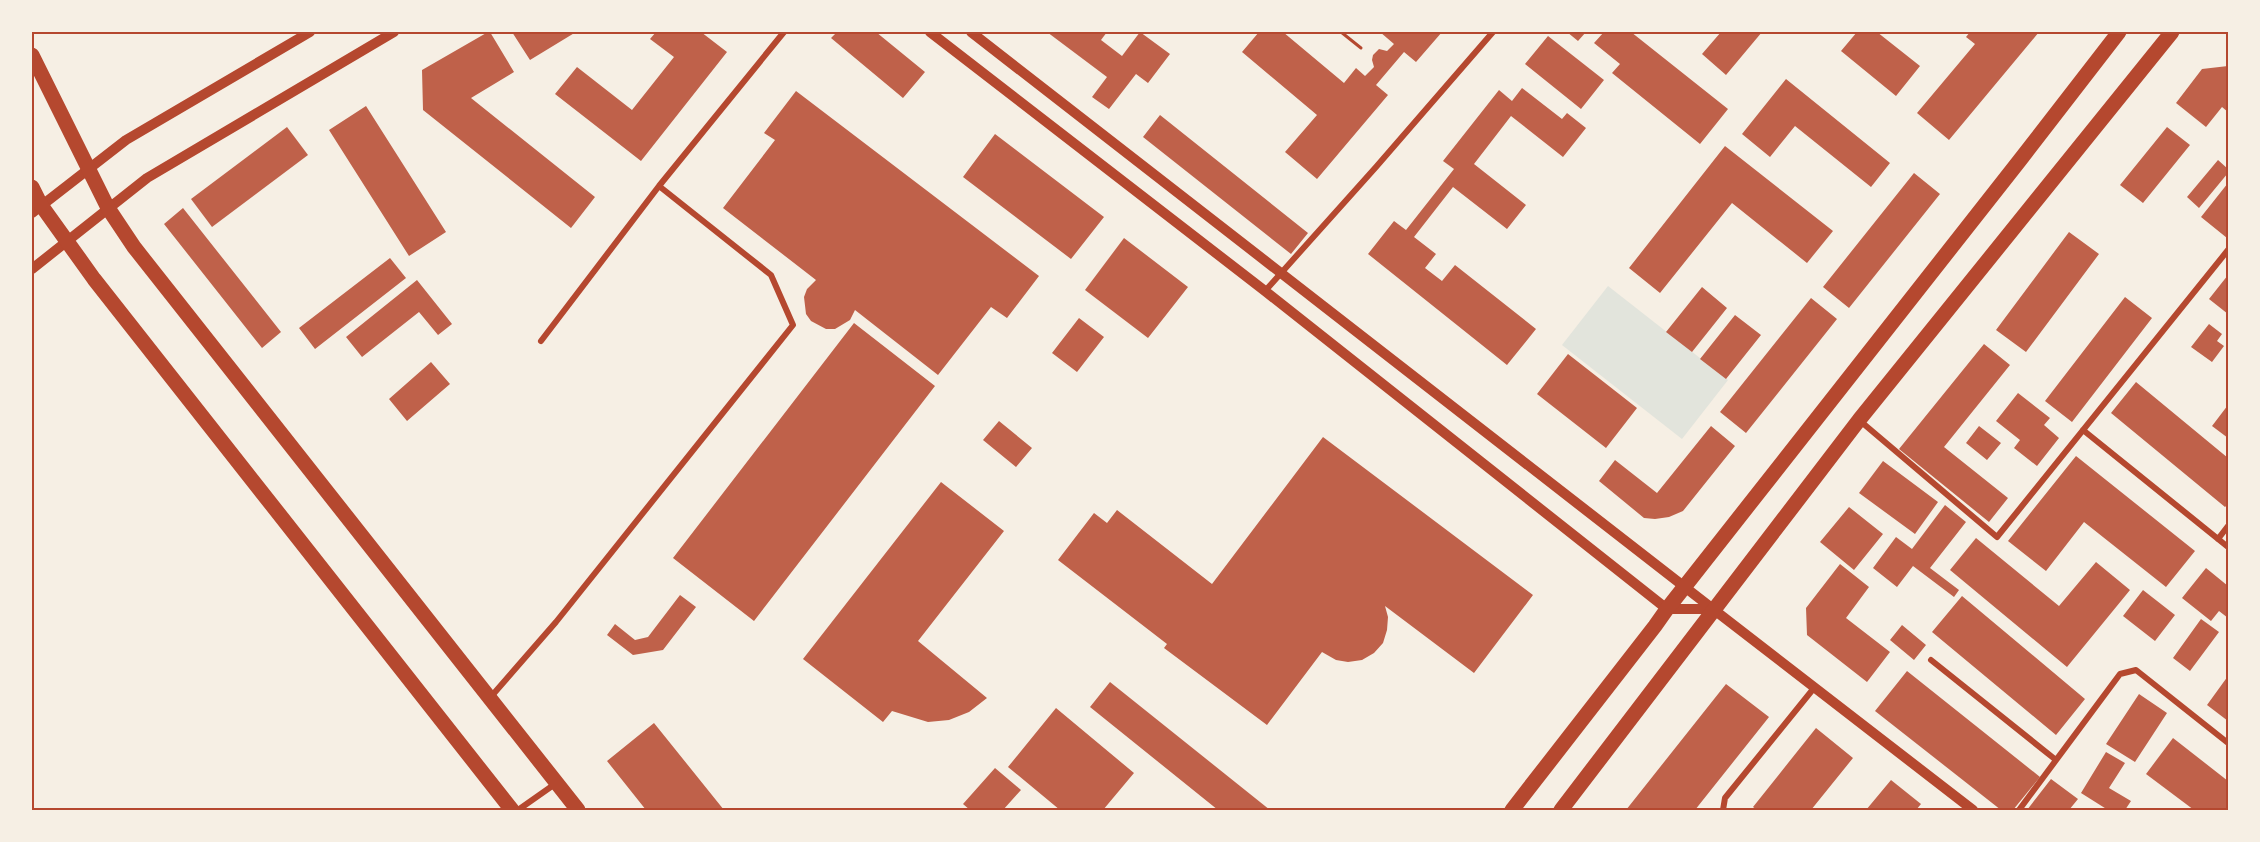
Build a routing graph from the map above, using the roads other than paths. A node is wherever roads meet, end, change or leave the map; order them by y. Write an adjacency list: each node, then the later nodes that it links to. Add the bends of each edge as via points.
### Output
1 (310, 32): 10 (street, via 126,140)
2 (394, 32): 13 (street, via 147,178)
3 (784, 32): 11 (street)
4 (930, 32): 19 (street)
5 (971, 32): 18 (street)
6 (1493, 32): 18 (street)
7 (2119, 32): 26 (main road)
8 (2172, 32): 21 (main road)
9 (32, 55): 10 (main road)
10 (88, 168): 13 (main road); 14 (street)
11 (659, 186): 20 (street); 31 (street, via 771,274 793,325 556,622)
12 (32, 187): 14 (main road)
13 (108, 208): 15 (street); 31 (main road, via 134,247)
14 (36, 209): 15 (main road)
15 (66, 242): 17 (street); 35 (main road)
16 (2229, 250): 22 (street)
17 (32, 269)
18 (1282, 272): 19 (street); 26 (street)
19 (1265, 291): 27 (street)
20 (541, 341)
21 (1859, 420): 22 (street, via 1997,537); 28 (main road)
22 (2084, 430): 24 (street)
23 (2229, 526): 24 (street)
24 (2218, 539): 25 (street)
25 (2229, 547)
26 (1684, 588): 27 (main road); 28 (street)
27 (1667, 609): 28 (street); 38 (main road)
28 (1713, 609): 30 (street); 39 (main road)
29 (1931, 660): 33 (street)
30 (1814, 688): 40 (street, via 1725,798); 41 (street)
31 (489, 699): 34 (main road)
32 (2229, 743): 33 (street, via 2136,670 2120,674)
33 (2056, 760): 42 (street)
34 (556, 783): 36 (street); 37 (main road)
35 (512, 810)
36 (518, 810)
37 (578, 810)
38 (1512, 810)
39 (1561, 810)
40 (1723, 810)
41 (1973, 810)
42 (2019, 810)

